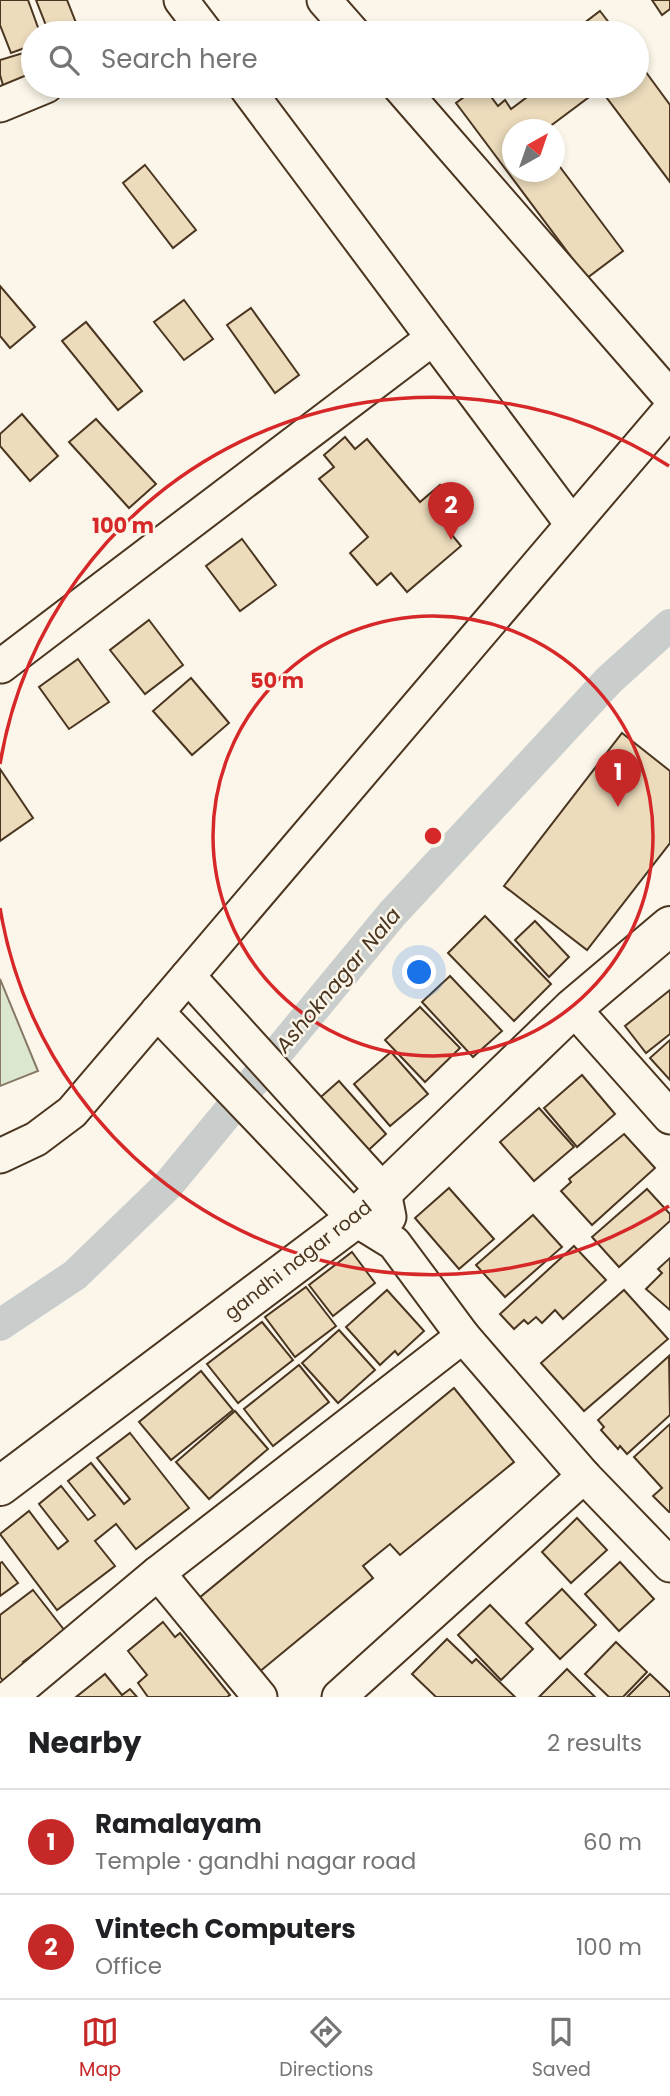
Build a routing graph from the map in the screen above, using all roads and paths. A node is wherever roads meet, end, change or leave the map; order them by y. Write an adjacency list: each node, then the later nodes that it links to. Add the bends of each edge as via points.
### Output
1 (181, 0): 3 (street)
2 (324, 0): 4 (street)
3 (197, 21)
4 (342, 21)
5 (21, 96): 8 (street)
6 (254, 98): 9 (street)
7 (408, 98): 10 (street)
8 (0, 105)
9 (433, 338): 12 (street); 13 (street)
10 (670, 397)
11 (670, 410): 12 (street)
12 (572, 524): 15 (street)
13 (1, 666)
14 (670, 926): 16 (main road, gandhi nagar road)
15 (188, 976): 17 (street); 20 (street)
16 (573, 1008): 18 (street); 20 (main road, gandhi nagar road)
17 (168, 1023): 19 (street, via 72,1112 36,1139); 21 (street)
18 (670, 1117)
19 (0, 1156)
20 (372, 1179): 21 (main road, gandhi nagar road); 22 (street)
21 (346, 1210): 22 (street); 25 (main road, gandhi nagar road)
22 (394, 1243): 23 (street)
23 (463, 1336): 24 (street); 27 (street)
24 (584, 1476): 26 (street); 30 (street)
25 (0, 1486)
26 (670, 1565)
27 (158, 1573): 28 (street); 29 (street)
28 (26, 1692)
29 (260, 1697)
30 (339, 1697)

